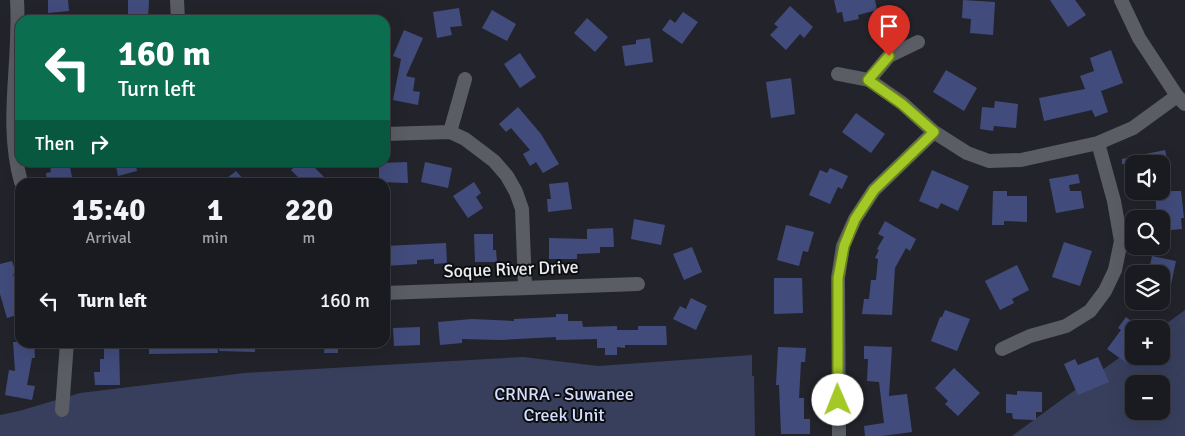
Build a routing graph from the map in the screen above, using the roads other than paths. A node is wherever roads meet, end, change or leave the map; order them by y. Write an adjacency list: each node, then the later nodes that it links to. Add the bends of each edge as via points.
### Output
1 (17, 0): 4 (street)
2 (177, 0): 5 (street)
3 (1121, 0): 11 (street, via 1139,38)
4 (18, 15)
5 (178, 15)
6 (918, 42): 10 (street, via 889,56)
7 (15, 48): 12 (street)
8 (838, 74): 10 (street)
9 (465, 79): 13 (street)
10 (868, 80): 14 (street)
11 (1181, 100): 16 (street, via 1133,128)
12 (6, 127): 17 (street)
13 (450, 132): 15 (street); 19 (street, via 494,161 516,192 522,210)
14 (934, 132): 16 (street, via 967,153 990,161 1021,160); 24 (street, via 874,190 855,219 844,246 838,278)
15 (390, 134)
16 (1098, 143): 22 (street, via 1121,241 1115,270 1106,291 1090,311 1066,326 1030,336)
17 (15, 153)
18 (638, 284): 19 (street, Soque River Drive)
19 (525, 287): 20 (street, Soque River Drive)
20 (390, 293)
21 (67, 348): 23 (street)
22 (1002, 349)
23 (62, 410)
24 (839, 436)

